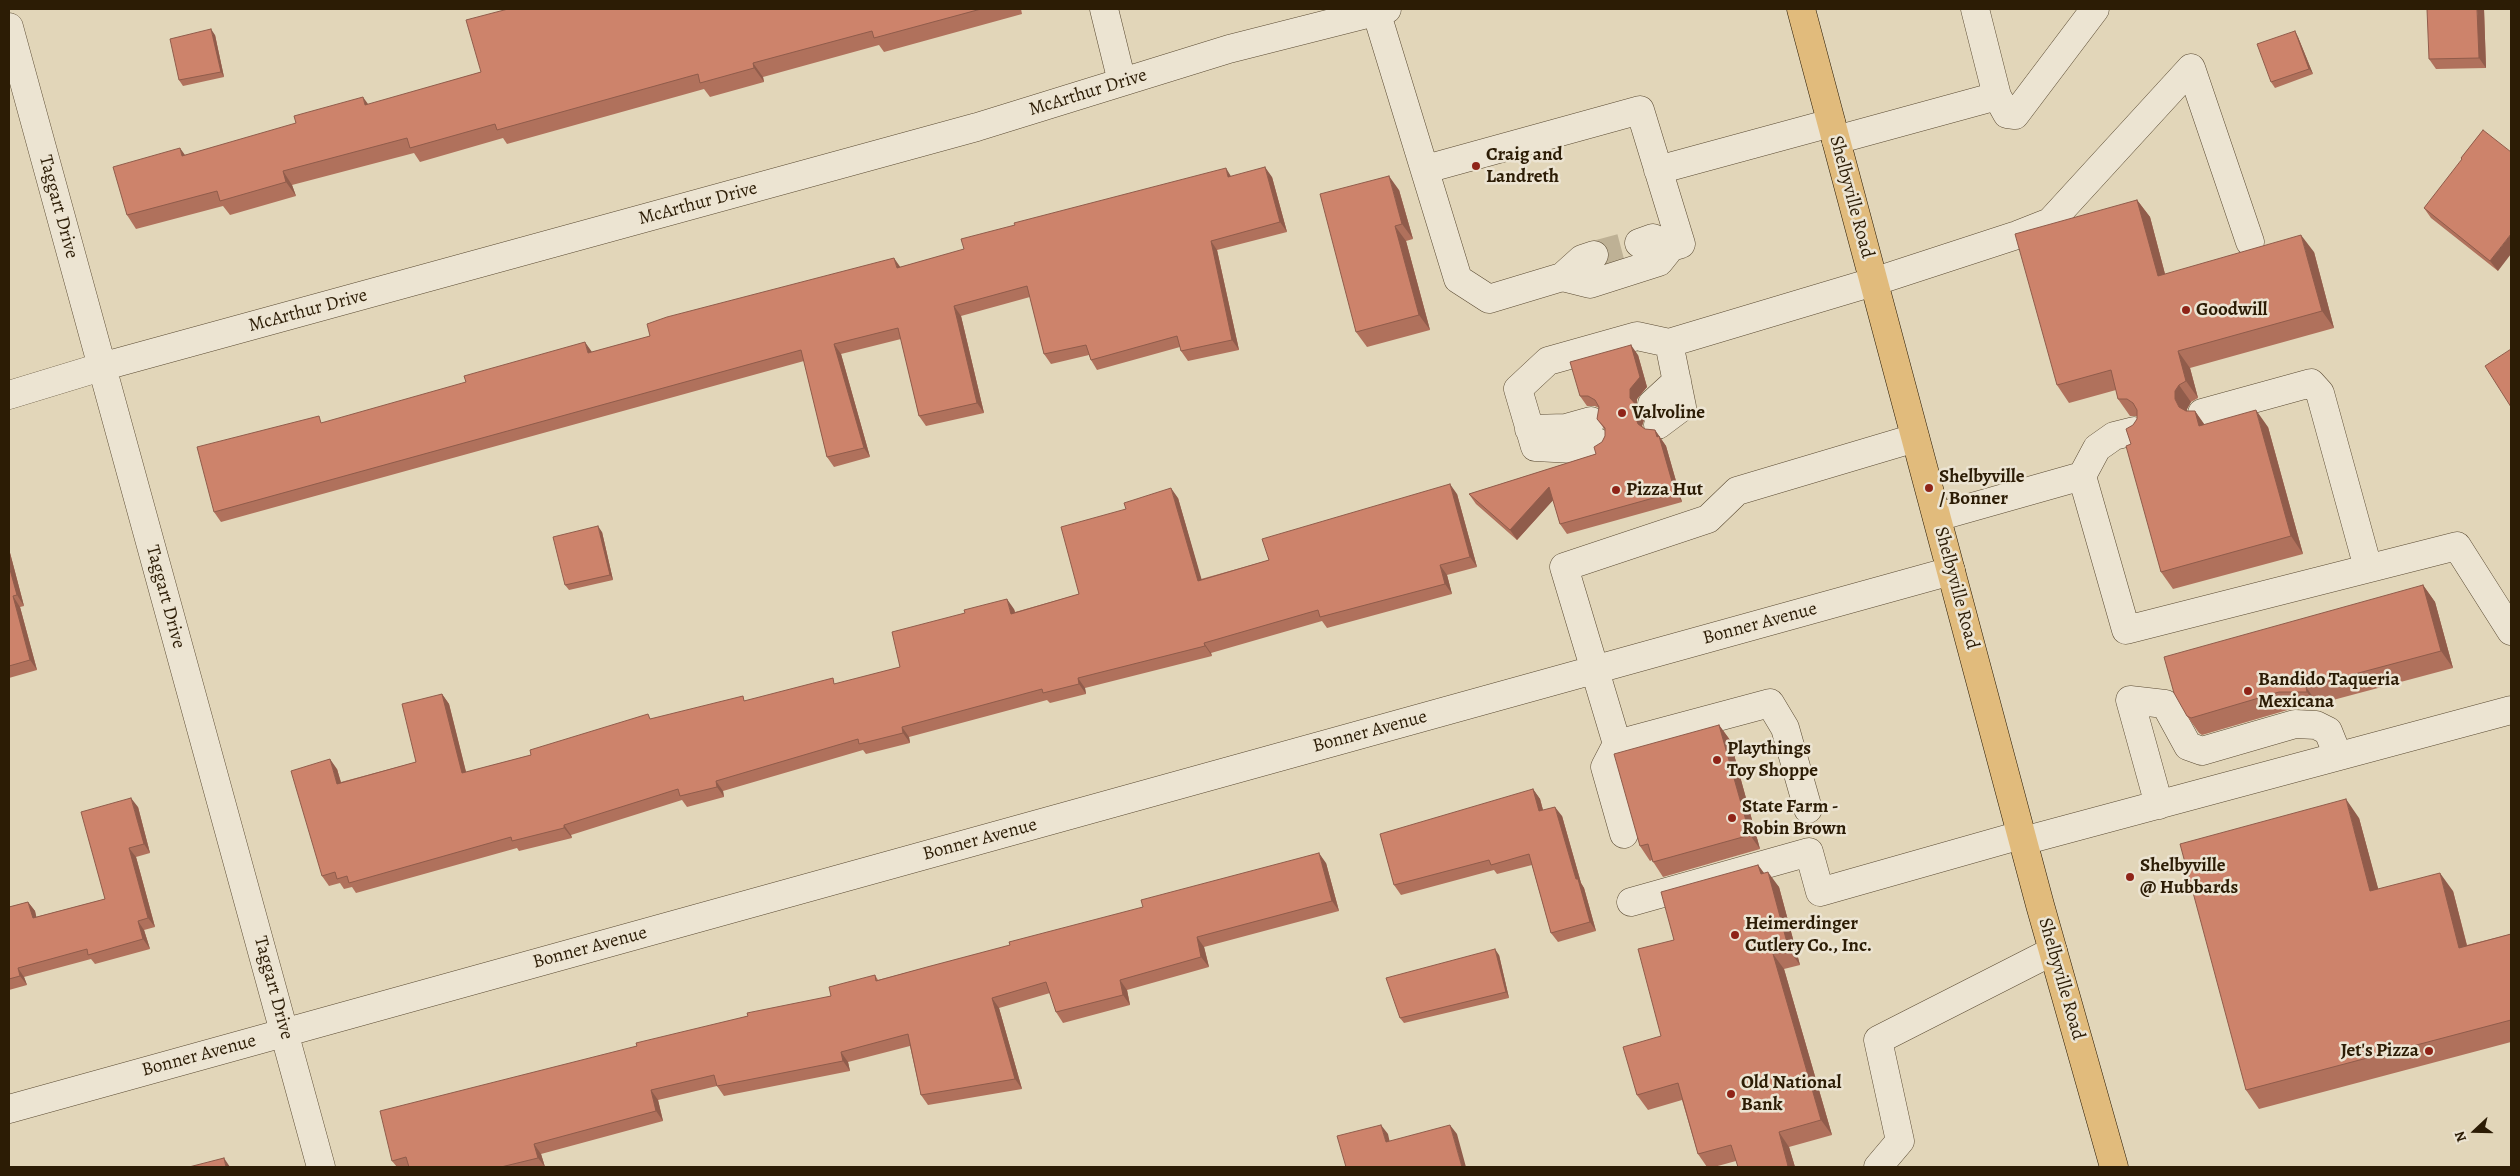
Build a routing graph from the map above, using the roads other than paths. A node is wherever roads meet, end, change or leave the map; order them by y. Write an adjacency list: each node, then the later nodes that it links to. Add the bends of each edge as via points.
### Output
1 (1104, 9): 8 (street)
2 (1801, 9): 10 (main road, Shelbyville Road)
3 (1974, 9): 9 (street)
4 (2095, 9): 9 (street, via 2015,115 2007,114)
5 (1382, 10): 6 (street, McArthur Drive); 11 (street)
6 (1336, 15): 8 (street, McArthur Drive)
7 (9, 27): 20 (street, Taggart Drive)
8 (1122, 82): 20 (street, McArthur Drive, via 977,127)
9 (1997, 96): 10 (street)
10 (1833, 131): 12 (street); 18 (main road, Shelbyville Road)
11 (1426, 168): 12 (street, via 1640,110); 17 (street, via 1458,279 1489,298)
12 (1658, 170): 15 (street, via 1681,244)
13 (2250, 242): 18 (street, via 2191,68 2050,222)
14 (1639, 243): 15 (street, via 1653,238)
15 (1671, 247): 17 (street, via 1659,262 1590,284)
16 (1594, 255): 17 (street, via 1582,259)
17 (1562, 277)
18 (1873, 282): 19 (street); 26 (main road, Shelbyville Road)
19 (1669, 343): 23 (street, via 1677,381); 25 (street, via 1637,336 1548,361 1518,389 1535,447 1574,449)
20 (101, 367): 21 (street, McArthur Drive); 42 (street, Taggart Drive)
21 (9, 395)
22 (2202, 412): 29 (street, via 2311,383 2320,393)
23 (1655, 414)
24 (2134, 431): 27 (street, via 2114,436 2097,448)
25 (1594, 432)
26 (1915, 438): 28 (main road, Shelbyville Road); 32 (street, via 1737,491 1708,519 1564,567)
27 (2082, 476): 28 (street); 29 (street, via 2126,630)
28 (1936, 517): 30 (main road, Shelbyville Road)
29 (2368, 568): 31 (street, via 2457,546)
30 (1951, 571): 32 (street, Bonner Avenue); 39 (main road, Shelbyville Road)
31 (2511, 631)
32 (1596, 669): 34 (street); 42 (street, Bonner Avenue)
33 (2511, 710): 35 (street)
34 (1617, 744): 37 (street, via 1770,703 1785,728); 38 (street, via 1605,767)
35 (2338, 756): 36 (street); 36 (street, via 2328,731 2316,725 2302,724 2202,751 2188,746 2165,704 2130,700)
36 (2159, 804): 39 (street)
37 (1808, 809)
38 (1624, 834)
39 (2022, 838): 40 (street, via 1820,892 1809,852); 41 (main road, Shelbyville Road)
40 (1631, 902)
41 (2054, 951): 45 (street, via 1878,1040 1900,1141); 46 (main road, Shelbyville Road)
42 (286, 1033): 43 (street, Bonner Avenue); 44 (street, Taggart Drive)
43 (9, 1108)
44 (321, 1167)
45 (1878, 1167)
46 (2114, 1167)

